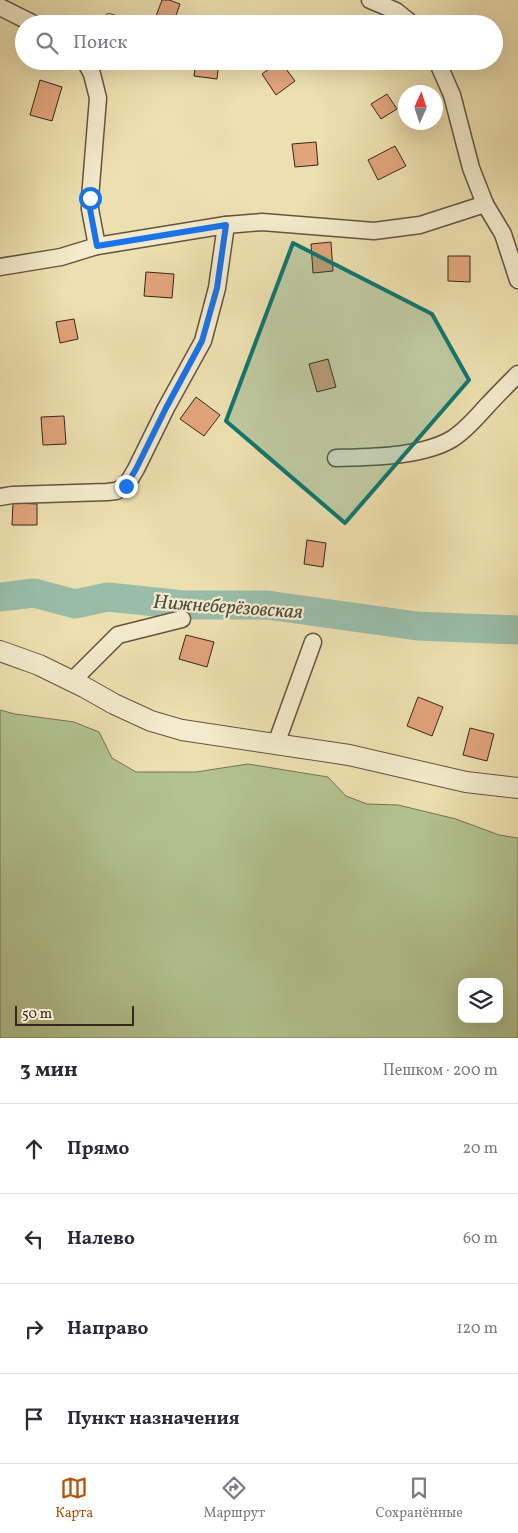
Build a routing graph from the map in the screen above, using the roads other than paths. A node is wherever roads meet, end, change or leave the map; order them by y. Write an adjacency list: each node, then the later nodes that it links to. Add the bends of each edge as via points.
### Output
1 (370, 0): 4 (street)
2 (0, 7): 3 (street)
3 (16, 15)
4 (401, 15)
5 (90, 70): 9 (street, via 98,98 90,198)
6 (441, 70): 7 (street, via 452,95 471,168)
7 (485, 204): 8 (street, via 420,225 374,231 262,222); 11 (street, via 503,234)
8 (226, 225): 9 (street); 14 (street, via 217,288 202,341 126,486 107,492)
9 (97, 246): 10 (street, via 61,257)
10 (0, 267)
11 (518, 280)
12 (518, 374): 13 (street, via 471,424 452,439 409,453)
13 (336, 458)
14 (0, 497)
15 (182, 619): 18 (street, via 118,635)
16 (313, 642): 19 (street)
17 (0, 651): 18 (street)
18 (72, 681): 19 (street, via 151,721 182,730)
19 (276, 744): 20 (street, via 348,755 466,782)
20 (518, 788)

